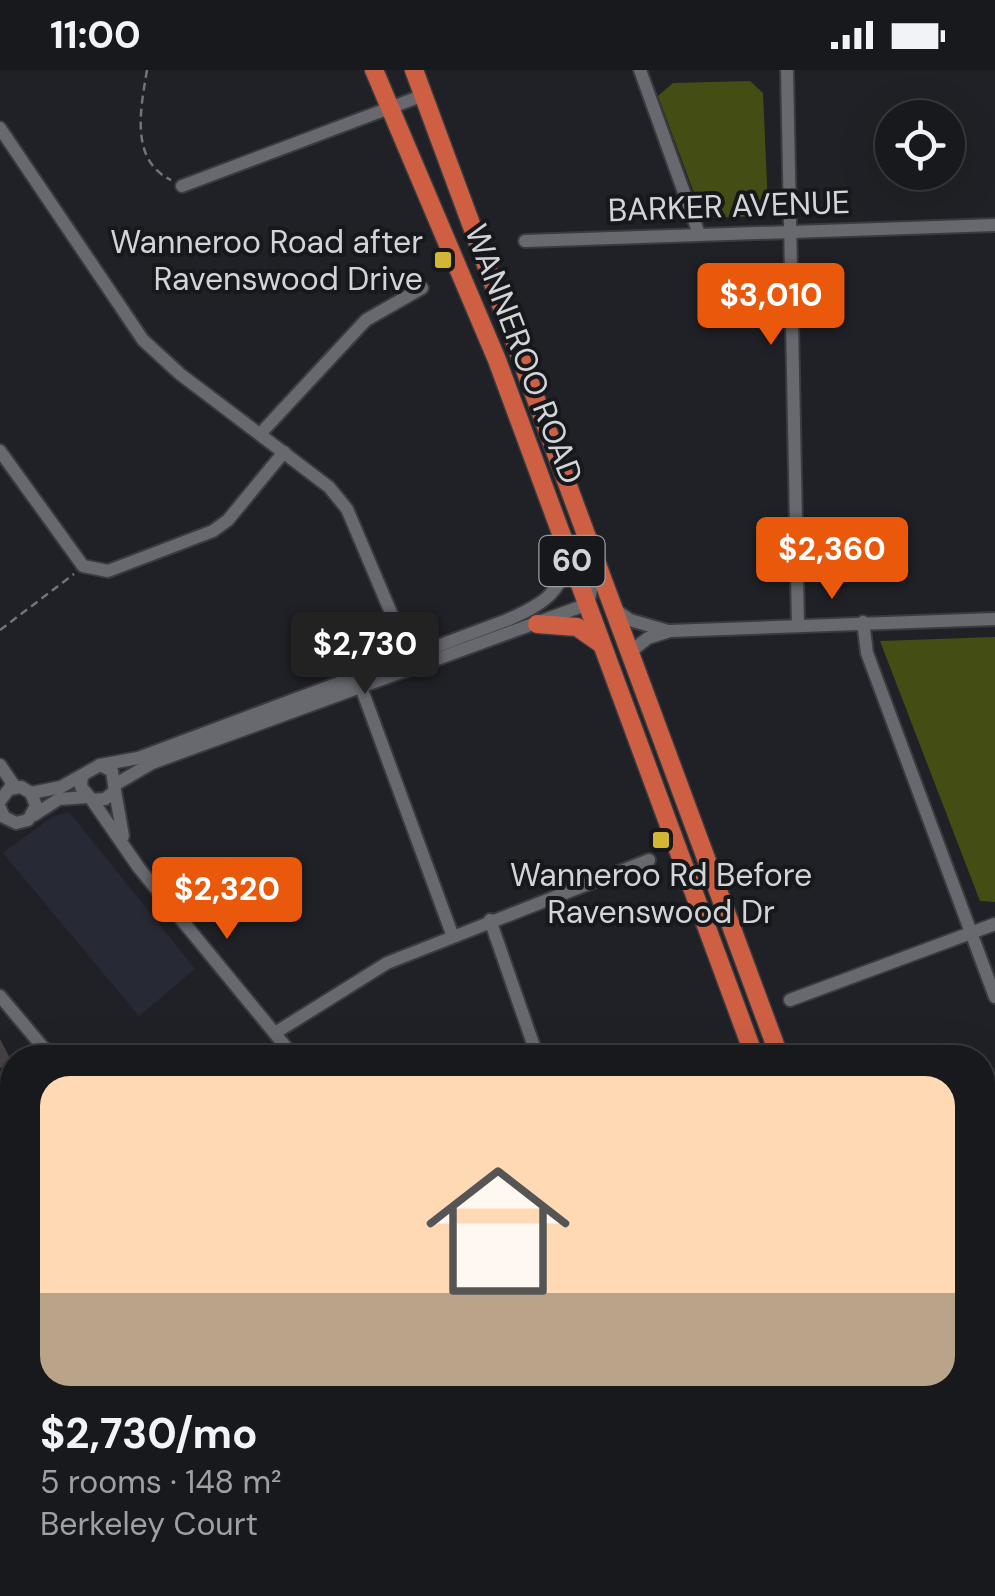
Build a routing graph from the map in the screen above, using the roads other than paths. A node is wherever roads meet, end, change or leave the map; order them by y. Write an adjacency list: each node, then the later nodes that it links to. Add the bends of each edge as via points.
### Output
1 (374, 70): 6 (highway, WANNEROO ROAD / 60)
2 (414, 70): 5 (highway, WANNEROO ROAD / 60)
3 (640, 70): 11 (street)
4 (788, 70): 10 (street)
5 (424, 95): 6 (street); 17 (highway, WANNEROO ROAD / 60)
6 (389, 108): 8 (street); 18 (highway, WANNEROO ROAD / 60, via 462,272)
7 (0, 128): 14 (street, via 144,340)
8 (182, 186)
9 (995, 225): 10 (street, BARKER AVENUE)
10 (790, 232): 11 (street, BARKER AVENUE); 24 (street)
11 (700, 234): 12 (street, BARKER AVENUE)
12 (525, 241)
13 (422, 288): 14 (street, via 366,320)
14 (260, 434): 16 (street)
15 (0, 451): 16 (street, via 82,566 108,571 213,531)
16 (284, 452): 28 (street, via 347,509)
17 (578, 512): 19 (street, via 592,580); 20 (highway, WANNEROO ROAD / 60)
18 (569, 555): 19 (highway, WANNEROO ROAD / 60); 28 (street, via 550,598)
19 (588, 604): 23 (street); 26 (highway, WANNEROO ROAD / 60)
20 (614, 609): 25 (street); 27 (highway, WANNEROO ROAD / 60)
21 (995, 618): 22 (street)
22 (863, 622): 24 (street); 45 (street, via 867,652)
23 (537, 624): 26 (highway, via 577,627); 28 (street)
24 (798, 625): 25 (street)
25 (670, 631): 27 (street)
26 (604, 646): 54 (highway, WANNEROO ROAD / 60)
27 (630, 652): 55 (highway, WANNEROO ROAD / 60)
28 (412, 662): 29 (street)
29 (359, 681): 31 (street, via 138,758); 34 (street, via 152,763); 46 (street)
30 (0, 765): 33 (street)
31 (100, 765): 32 (street); 34 (street, via 112,771)
32 (82, 775): 35 (street); 36 (street, via 80,786)
33 (15, 787): 35 (street); 37 (street)
34 (115, 787): 36 (street, via 105,800); 41 (street)
35 (31, 792): 38 (street)
36 (89, 798): 38 (street, via 60,800); 41 (street)
37 (0, 801): 39 (street, via 4,817)
38 (32, 816): 39 (street)
39 (16, 823): 40 (street)
40 (0, 834)
41 (127, 848): 50 (street)
42 (649, 860): 43 (street)
43 (490, 920): 46 (street); 53 (street)
44 (995, 924): 45 (street)
45 (972, 932): 48 (street); 49 (street)
46 (452, 934): 50 (street, via 387,963)
47 (0, 996): 51 (street)
48 (995, 997)
49 (790, 1000)
50 (275, 1033): 52 (street)
51 (41, 1045)
52 (285, 1045)
53 (533, 1045)
54 (750, 1045)
55 (775, 1045)

